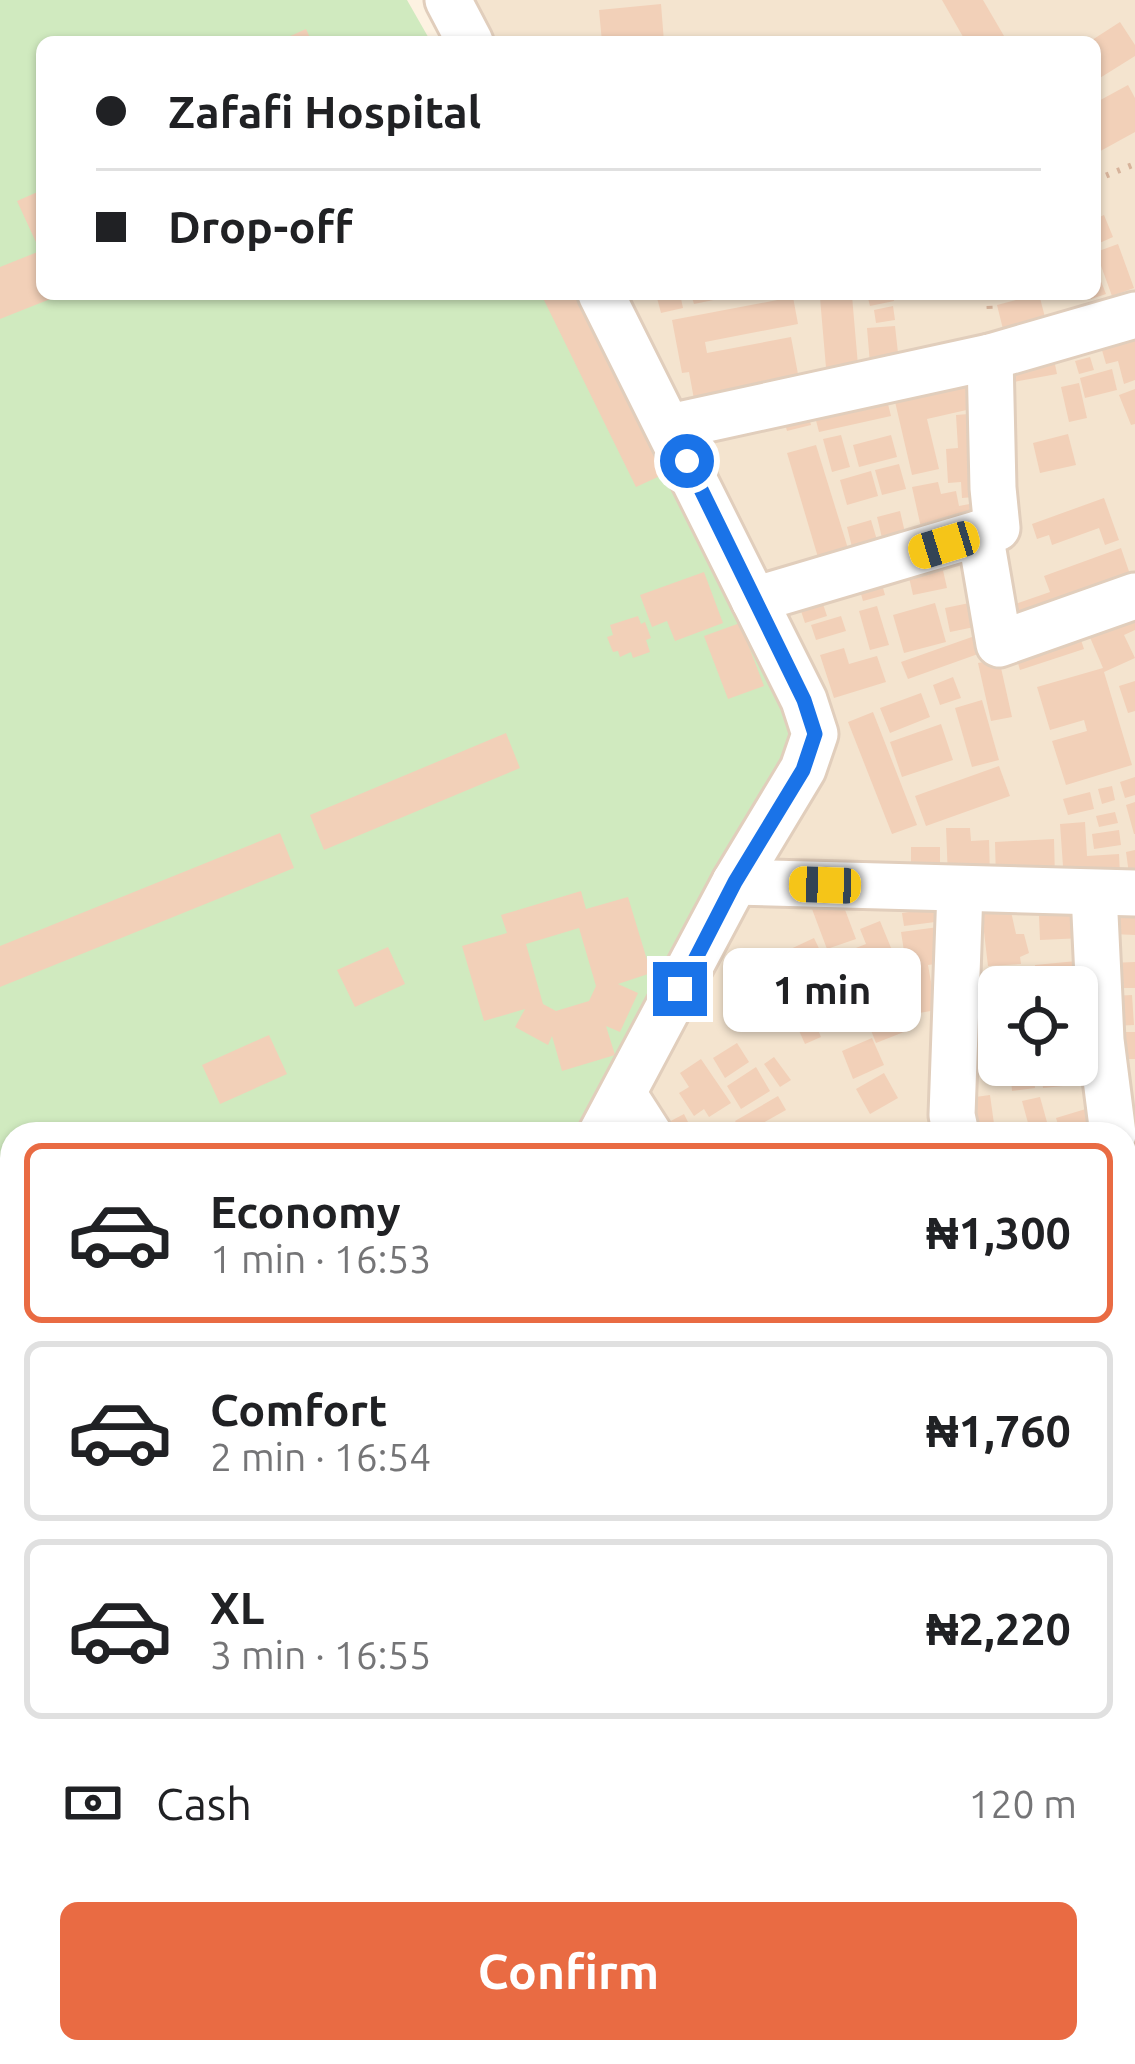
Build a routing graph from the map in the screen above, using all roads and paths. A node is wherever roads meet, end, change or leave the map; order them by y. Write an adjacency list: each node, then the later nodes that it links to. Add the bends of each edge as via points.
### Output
1 (448, 0): 2 (street)
2 (467, 36)
3 (1135, 164): 4 (path)
4 (1101, 178)
5 (604, 300): 8 (street)
6 (1135, 315): 7 (street)
7 (991, 357): 8 (street); 9 (street, via 997,528)
8 (670, 427): 11 (street)
9 (980, 533): 10 (street, via 999,644); 11 (street)
10 (1135, 596)
11 (754, 600): 12 (street, via 815,734 803,770)
12 (735, 882): 13 (street); 15 (street)
13 (960, 890): 14 (street); 16 (street)
14 (1114, 893): 17 (street, via 1101,1040)
15 (612, 1115)
16 (953, 1122)
17 (1111, 1122)

